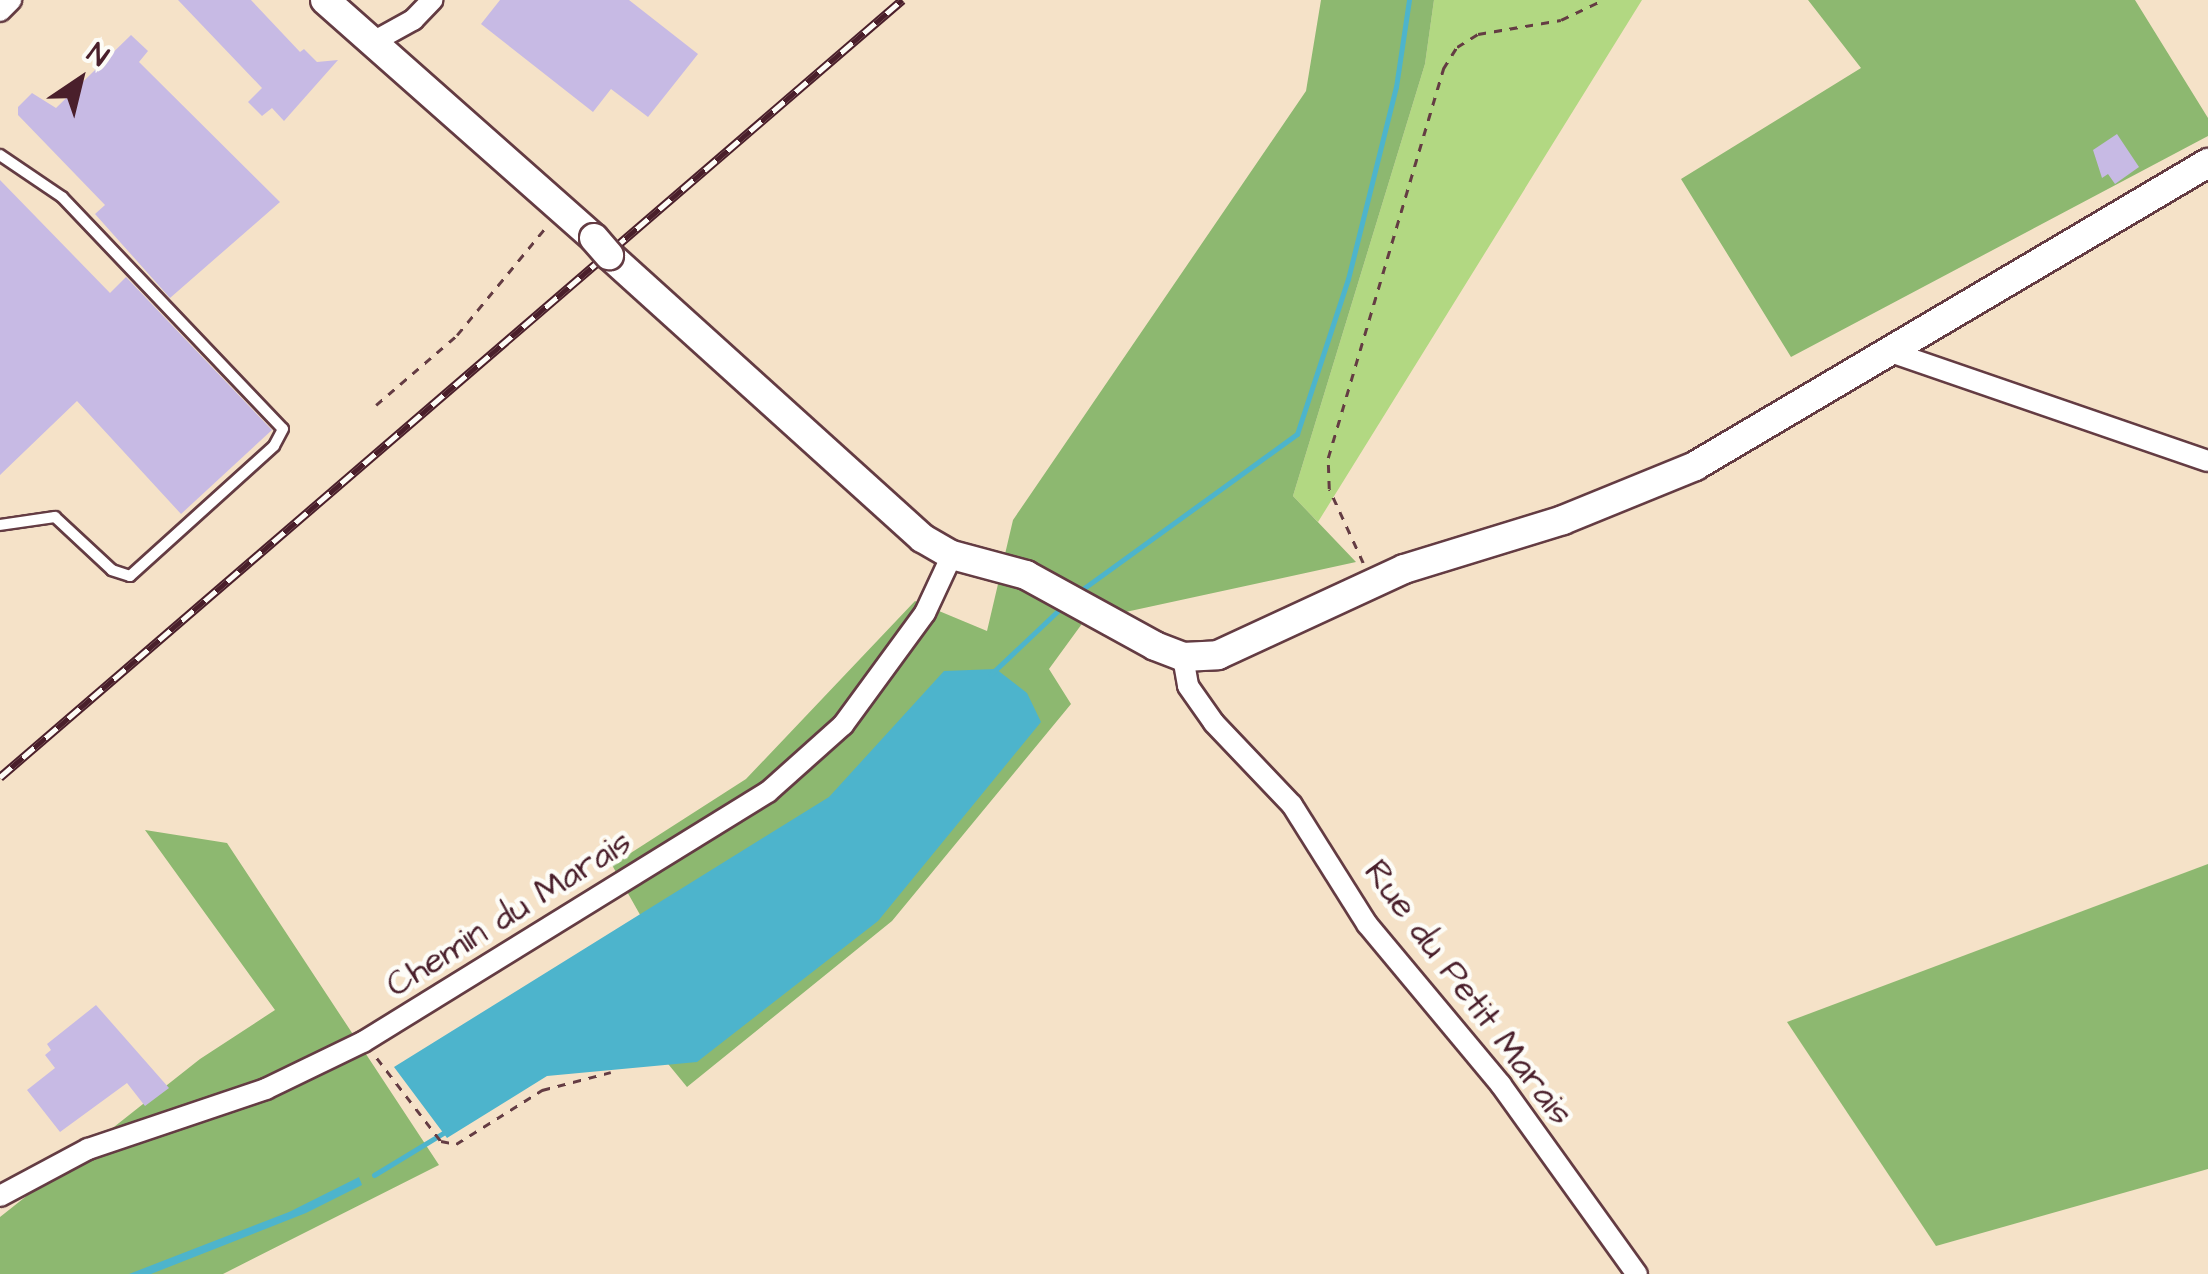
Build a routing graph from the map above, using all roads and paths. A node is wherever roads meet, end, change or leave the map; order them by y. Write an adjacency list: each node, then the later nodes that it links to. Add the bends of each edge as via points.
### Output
1 (12, 0): 5 (street)
2 (325, 0): 6 (street)
3 (432, 0): 6 (street, via 413,20)
4 (1603, 0): 15 (path, via 1560,20 1478,34 1442,68 1328,458 1336,508)
5 (0, 11)
6 (372, 42): 9 (street)
7 (0, 156): 13 (lane, via 62,197 283,429 274,446 130,576 112,570 55,517)
8 (2208, 163): 10 (street)
9 (563, 207): 11 (path, via 457,335); 14 (street, via 922,538)
10 (1888, 352): 12 (street); 15 (street, via 1637,493)
11 (376, 405)
12 (2208, 461)
13 (0, 525)
14 (952, 555): 16 (street, via 1026,575); 17 (street, Chemin du Marais, via 925,613 843,724 768,792)
15 (1372, 582): 16 (street, via 1248,645)
16 (1183, 656): 20 (street, Rue du Petit Marais, via 1188,686 1214,723 1292,805 1367,924 1501,1085)
17 (363, 1042): 18 (path, via 441,1141 456,1144 542,1090); 19 (street, Chemin du Marais, via 266,1089 88,1149)
18 (611, 1072)
19 (0, 1196)
20 (1637, 1274)

